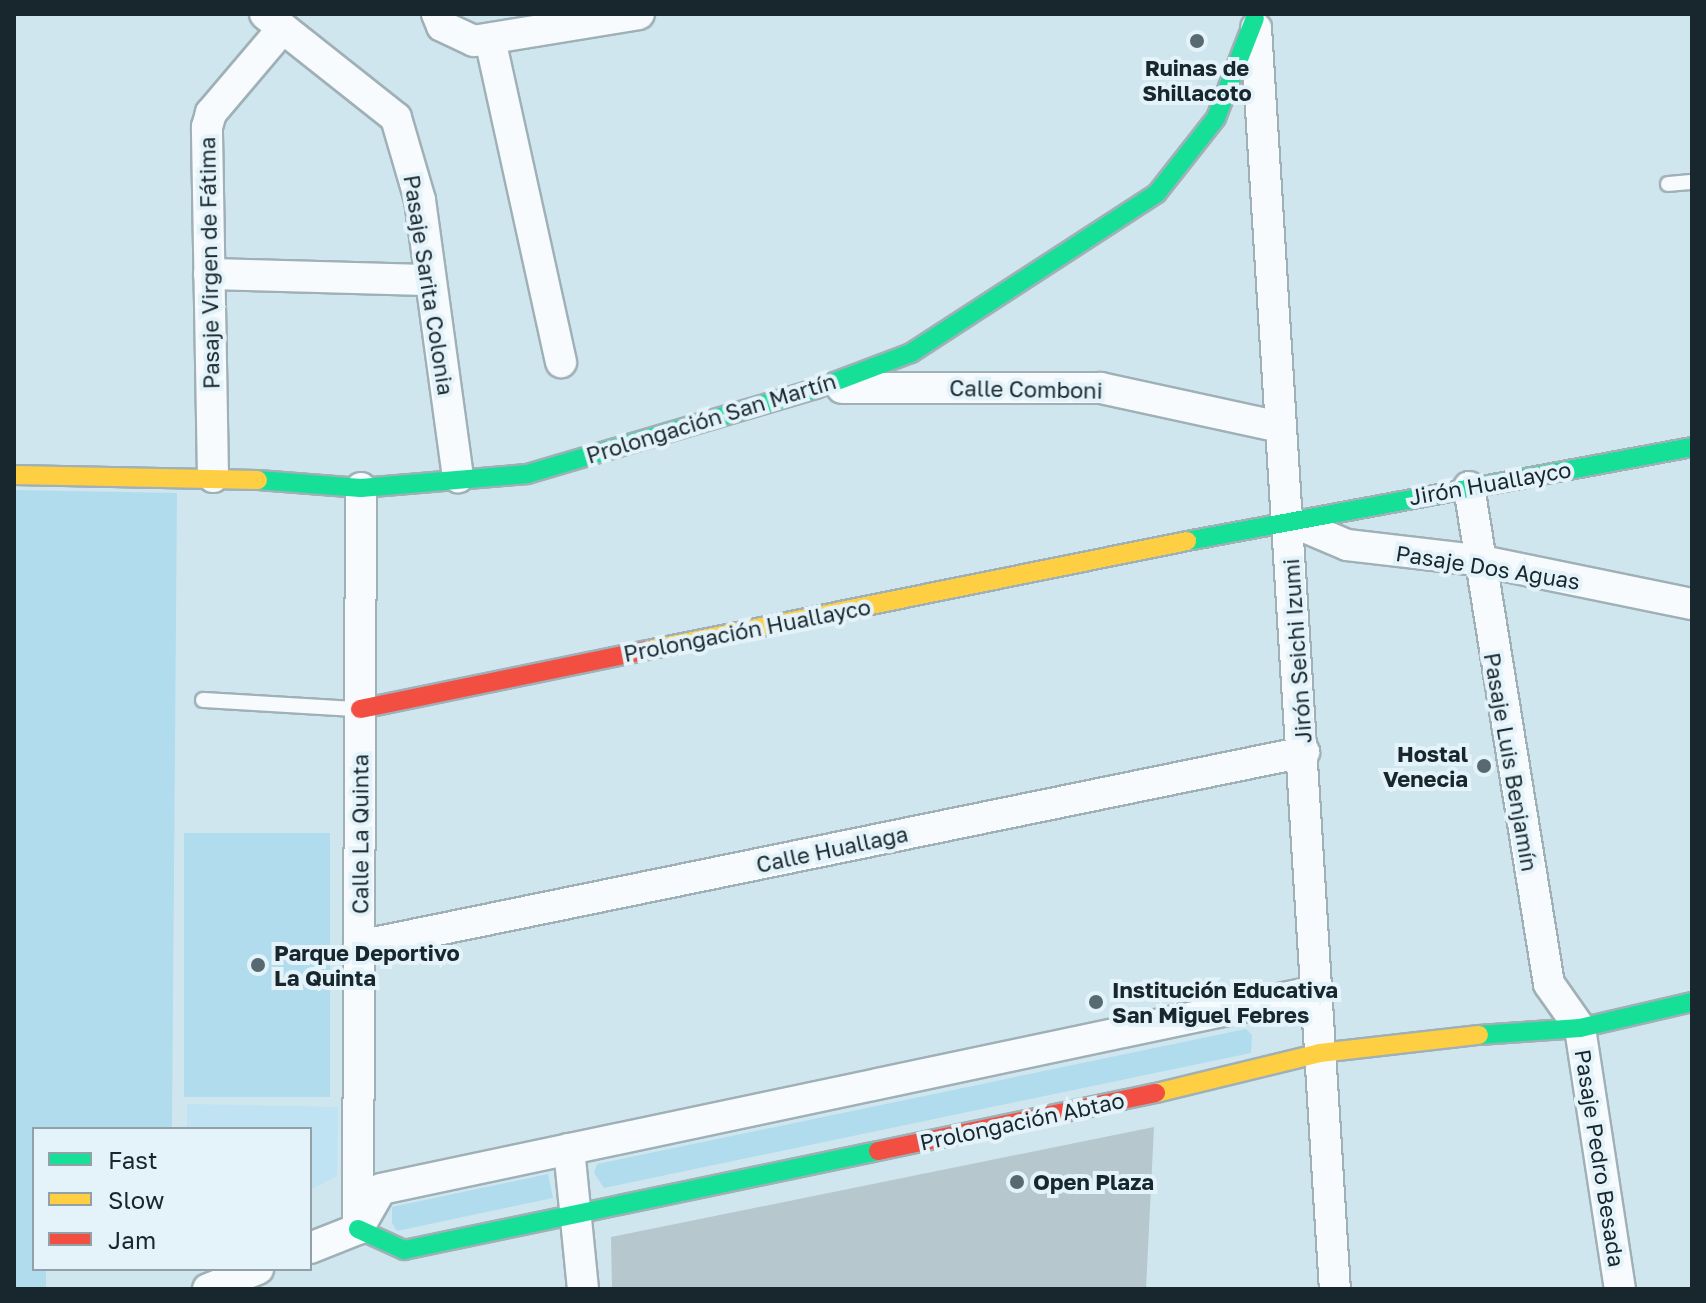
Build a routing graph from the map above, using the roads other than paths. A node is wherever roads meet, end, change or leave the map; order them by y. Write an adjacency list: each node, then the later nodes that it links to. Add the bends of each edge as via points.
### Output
1 (437, 14): 5 (street, via 442,26 457,36)
2 (639, 14): 5 (street)
3 (1258, 15): 11 (street, Prolongación San Martín, via 1216,118 1157,193 911,353); 12 (street, Jirón Seichi Izumi)
4 (274, 21): 8 (street, Pasaje Virgen de Fátima, via 211,113); 9 (street, Pasaje Sarita Colonia, via 396,118 420,200)
5 (490, 39): 10 (street)
6 (1692, 182): 7 (lane)
7 (1668, 184)
8 (209, 274): 9 (street); 15 (street, Pasaje Virgen de Fátima)
9 (428, 280): 16 (street, Pasaje Sarita Colonia)
10 (561, 362)
11 (816, 389): 12 (street, Calle Comboni, via 1101,388); 16 (street, Prolongación San Martín, via 527,474)
12 (1280, 427): 19 (street, Jirón Seichi Izumi)
13 (1692, 447): 17 (street, Jirón Huallayco)
14 (14, 475): 15 (street, Prolongación San Martín)
15 (213, 477): 18 (street, Prolongación San Martín)
16 (458, 477): 18 (street, Prolongación San Martín)
17 (1469, 487): 19 (street, Jirón Huallayco); 20 (street, Pasaje Luis Benjamín)
18 (361, 488): 23 (street, Calle La Quinta)
19 (1288, 520): 20 (street, Pasaje Dos Aguas, via 1347,545); 23 (street, Prolongación Huallayco); 24 (street, Jirón Seichi Izumi)
20 (1477, 560): 21 (street, Pasaje Dos Aguas); 28 (street, Pasaje Luis Benjamín, via 1549,984)
21 (1692, 604)
22 (203, 700): 23 (lane, Prolongación Huallayco)
23 (360, 709): 25 (street, Calle La Quinta)
24 (1304, 752): 25 (street, Calle Huallaga); 26 (street, Jirón Seichi Izumi)
25 (359, 946): 32 (street, Calle La Quinta)
26 (1317, 991): 29 (street, Jirón Seichi Izumi); 30 (street)
27 (1692, 1002): 28 (street, Prolongación Abtao)
28 (1580, 1028): 29 (street, Prolongación Abtao, via 1413,1040); 38 (street, Pasaje Pedro Besada)
29 (1320, 1053): 31 (street, Prolongación Abtao, via 1246,1075); 37 (street, Jirón Seichi Izumi)
30 (569, 1149): 31 (street); 32 (street, via 381,1189)
31 (575, 1214): 32 (street, Prolongación Abtao, via 404,1250); 36 (street)
32 (358, 1229): 33 (street)
33 (312, 1247)
34 (253, 1271): 35 (street)
35 (208, 1289)
36 (583, 1289)
37 (1335, 1289)
38 (1620, 1289)

